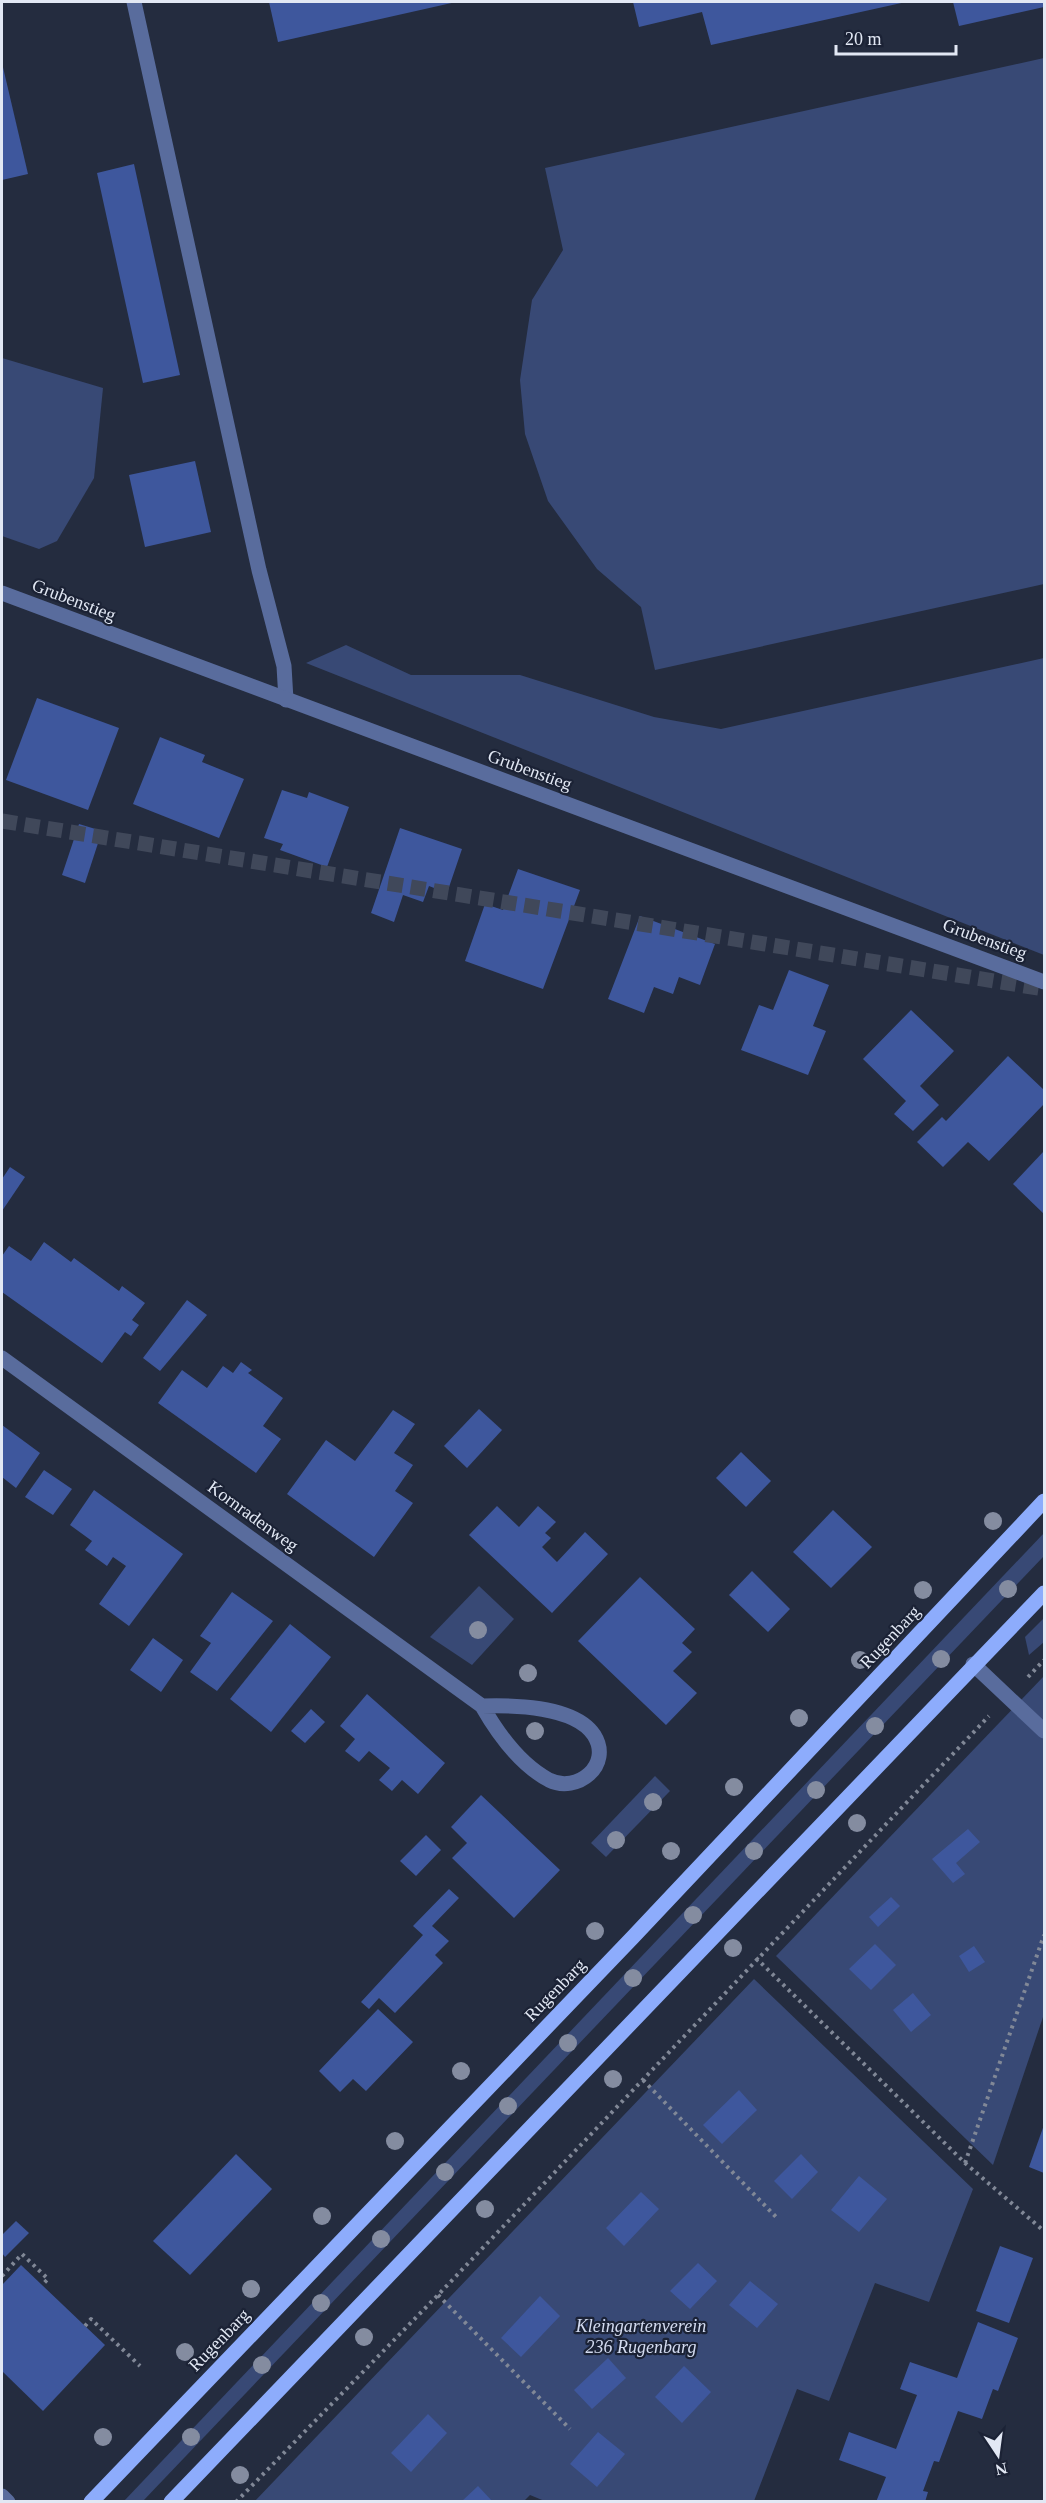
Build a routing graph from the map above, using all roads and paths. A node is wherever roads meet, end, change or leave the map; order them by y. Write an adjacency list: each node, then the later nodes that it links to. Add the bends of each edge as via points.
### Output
1 (134, 2): 3 (street, via 259,570 284,666)
2 (2, 593): 3 (street, Grubenstieg)
3 (286, 700): 4 (street, Grubenstieg)
4 (1044, 982)
5 (2, 1358): 11 (street, Kornradenweg)
6 (1044, 1501): 27 (main road, Rugenbarg)
7 (1044, 1593): 9 (main road)
8 (1044, 1660): 10 (path)
9 (973, 1664): 10 (street); 28 (main road)
10 (1008, 1696): 12 (street); 14 (path)
11 (482, 1706): 11 (street, Kornradenweg, via 506,1744 550,1780 563,1784 578,1782 592,1774 599,1747 584,1725 553,1712 513,1705)
12 (1044, 1731)
13 (1044, 1935): 16 (path)
14 (756, 1958): 15 (path); 16 (path)
15 (643, 2080): 17 (path); 21 (path)
16 (965, 2163): 18 (path)
17 (778, 2219)
18 (1044, 2231)
19 (2, 2276): 20 (path, via 22,2254 48,2279)
20 (42, 2285)
21 (438, 2295): 24 (path); 29 (path)
22 (85, 2326): 23 (path, via 91,2319)
23 (140, 2366)
24 (570, 2429)
25 (2, 2496): 26 (street)
26 (8, 2502)
27 (91, 2502)
28 (171, 2502)
29 (236, 2502)

